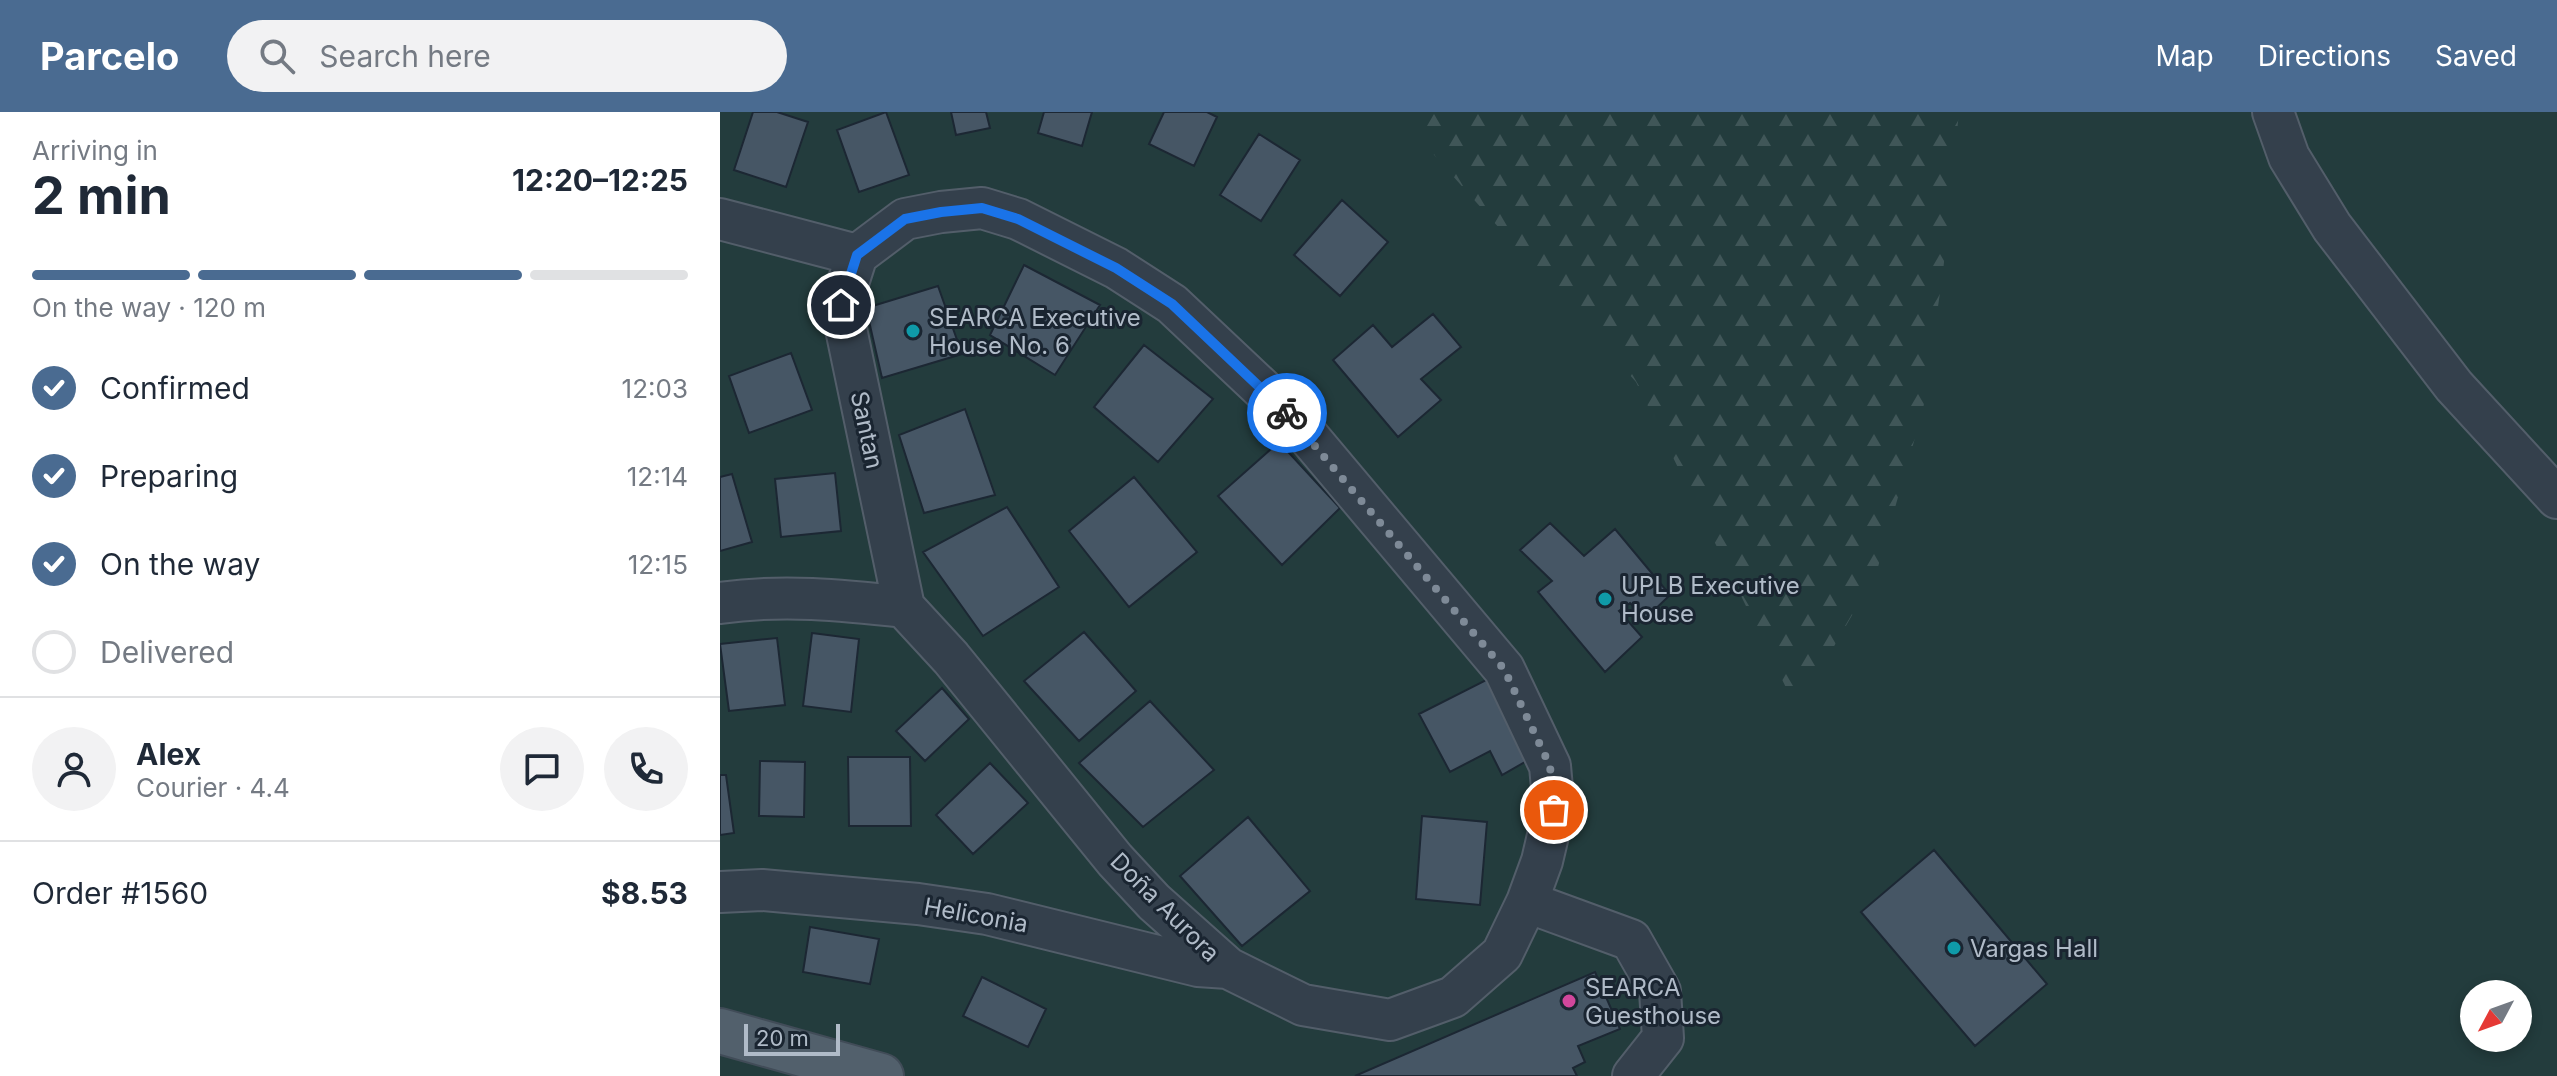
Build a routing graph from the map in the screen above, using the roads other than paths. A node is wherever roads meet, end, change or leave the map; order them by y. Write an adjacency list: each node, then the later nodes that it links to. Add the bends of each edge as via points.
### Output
1 (2273, 112): 4 (street, via 2289,157 2378,291 2454,386)
2 (720, 219): 3 (street)
3 (857, 255): 6 (street, Santan, via 841,305); 8 (street, Doña Aurora, via 905,219 982,208 1018,219 1116,268 1172,304 1292,417 1504,669 1550,766 1554,810)
4 (2557, 498)
5 (720, 603): 6 (street, via 828,598)
6 (904, 607): 9 (street, Doña Aurora, via 1115,860)
7 (720, 892): 9 (street, Heliconia, via 762,890 987,914 1198,966)
8 (1527, 902): 9 (street, Doña Aurora, via 1502,954 1453,997 1390,1020 1303,1005); 12 (street, via 1631,940 1660,991 1663,1038)
9 (1228, 968)
10 (720, 1031): 11 (main road)
11 (881, 1076)
12 (1633, 1076)

